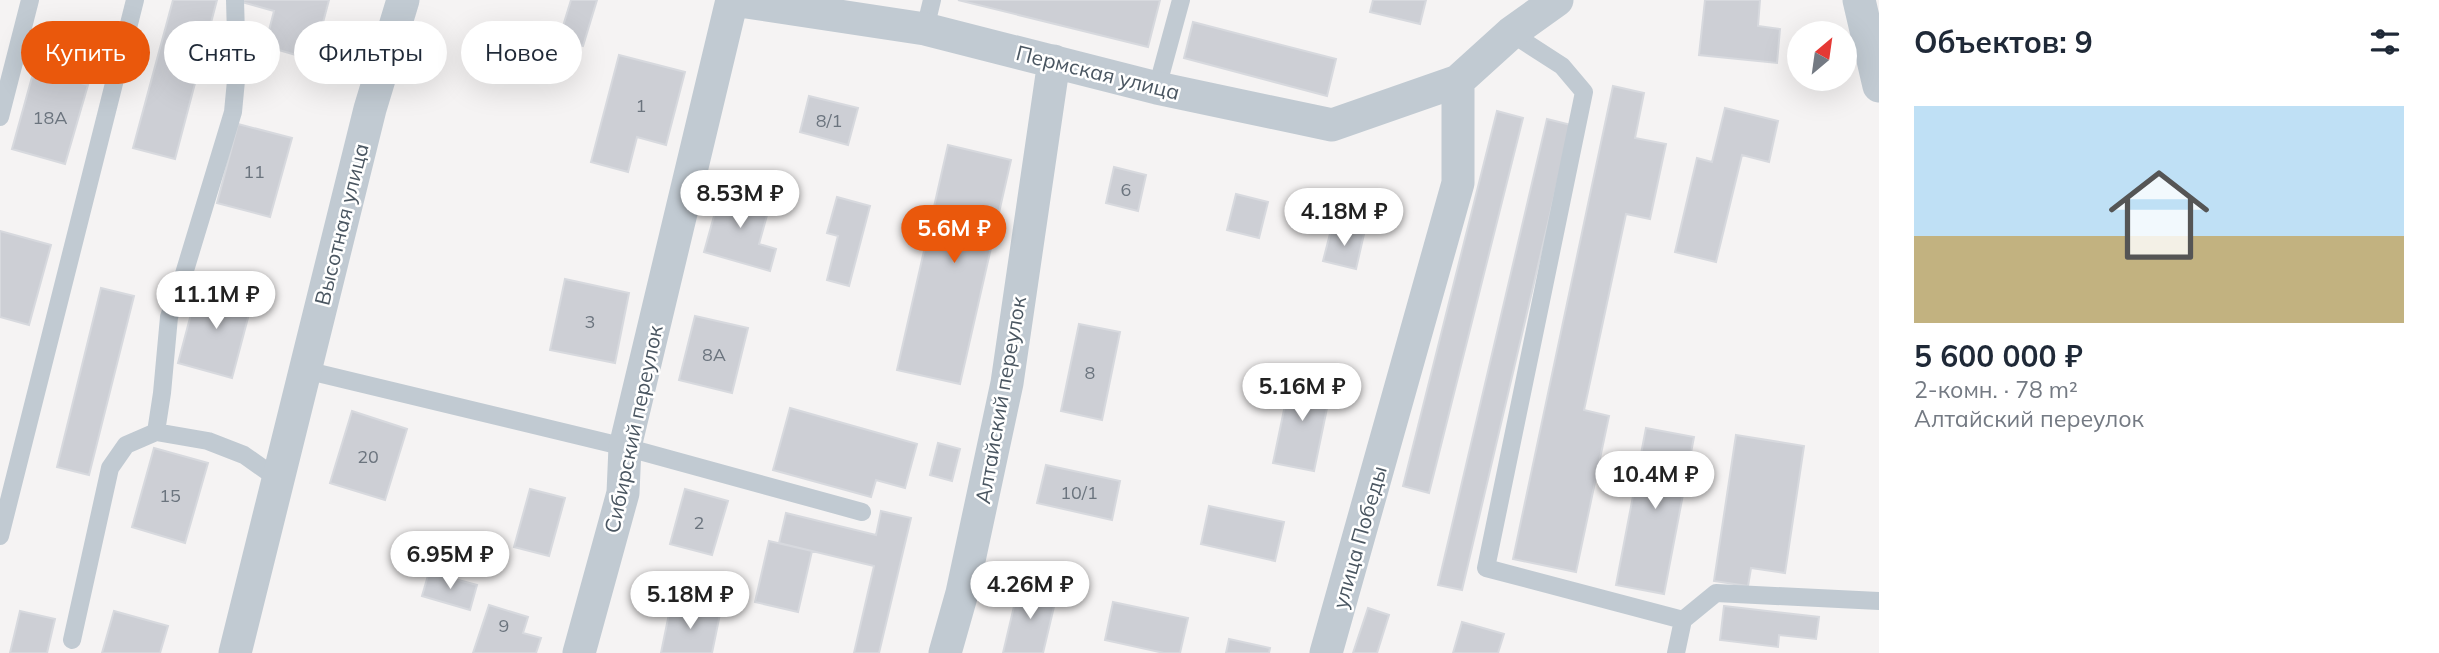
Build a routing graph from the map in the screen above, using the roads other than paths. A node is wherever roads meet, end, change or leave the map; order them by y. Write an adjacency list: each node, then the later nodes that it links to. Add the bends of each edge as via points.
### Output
1 (30, 0): 16 (lane)
2 (135, 0): 22 (lane)
3 (235, 0): 18 (lane, via 233,112 169,317)
4 (402, 0): 17 (street, Высотная улица)
5 (732, 0): 10 (street, Пермская улица); 19 (street, Сибирский переулок)
6 (1181, 0): 15 (lane)
7 (1518, 0): 11 (street)
8 (1557, 0): 11 (street)
9 (1859, 0): 14 (street)
10 (928, 14): 12 (street, Пермская улица)
11 (1511, 33): 13 (street); 24 (lane, via 1562,66 1584,92 1486,568)
12 (1054, 61): 15 (street, Пермская улица); 28 (street, Алтайский переулок, via 1007,383)
13 (1458, 81): 15 (street, Пермская улица, via 1332,125); 29 (street, улица Победы, via 1458,183)
14 (1879, 86)
15 (1157, 88)
16 (0, 117)
17 (304, 370): 19 (lane); 20 (street, Высотная улица)
18 (156, 432): 20 (lane, via 208,441 244,455); 25 (lane, via 126,445 110,468)
19 (625, 447): 21 (lane); 27 (street, Сибирский переулок, via 623,493)
20 (278, 479): 26 (street, Высотная улица)
21 (862, 512)
22 (0, 536)
23 (1879, 601): 24 (lane, via 1716,593)
24 (1683, 620): 30 (lane)
25 (72, 640)
26 (235, 653)
27 (579, 653)
28 (945, 653)
29 (1326, 653)
30 (1676, 653)

